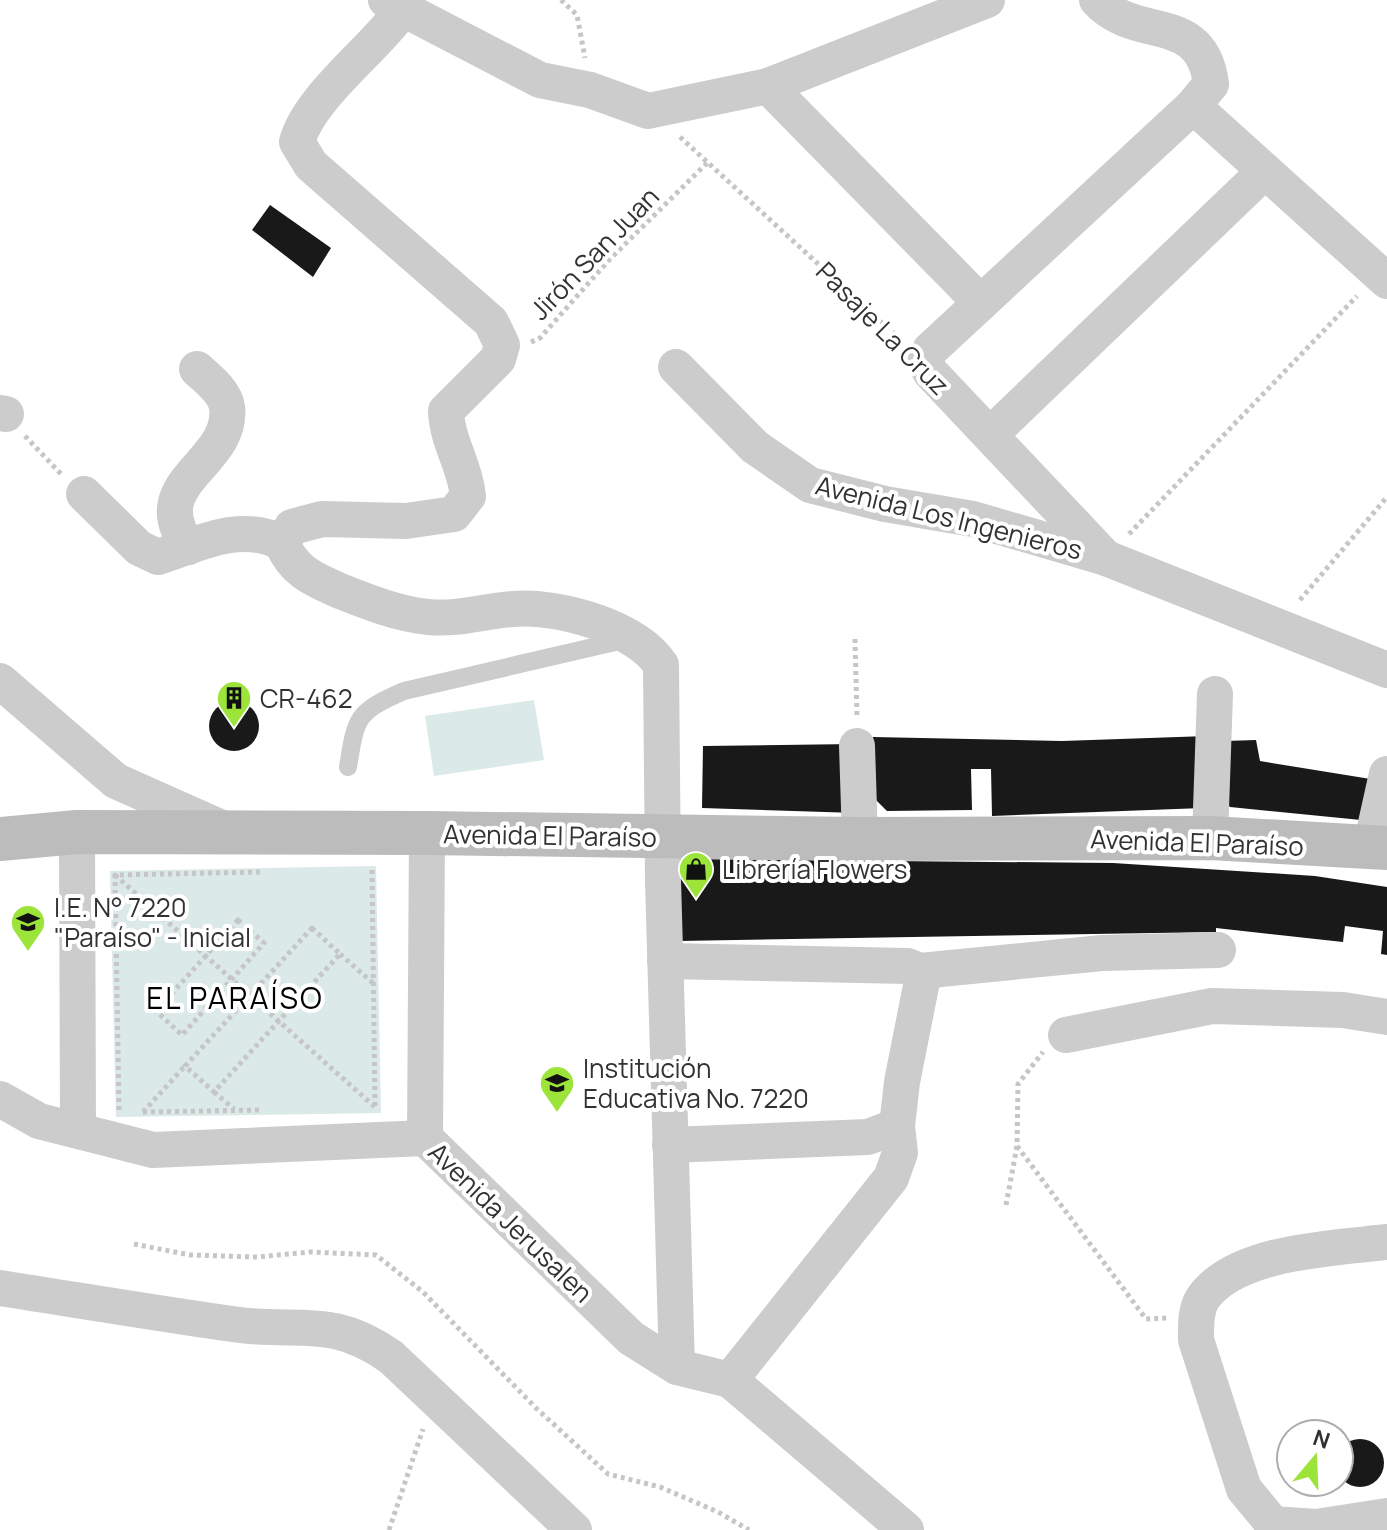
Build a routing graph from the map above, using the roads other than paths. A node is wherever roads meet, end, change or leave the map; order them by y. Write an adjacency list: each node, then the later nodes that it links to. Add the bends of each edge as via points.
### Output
1 (987, 0): 4 (street)
2 (1097, 0): 5 (street, via 1110,14 1196,43 1208,61 1211,84)
3 (394, 4): 4 (street, via 540,80 590,90 648,111); 13 (street, via 387,32 310,113 297,142 311,165 491,322 502,345 498,359 446,411 447,433 466,473 468,496 454,514 406,521 322,519 292,527)
4 (768, 86): 8 (street)
5 (1193, 106): 6 (street); 8 (street)
6 (1265, 171): 7 (street); 11 (street)
7 (1383, 277)
8 (981, 303): 11 (street, Pasaje La Cruz, via 930,350 925,363)
9 (676, 367): 15 (street, Avenida Los Ingenieros, via 755,447 810,485 973,519)
10 (197, 369): 14 (street, via 227,406 221,437 174,501 175,528)
11 (990, 435): 15 (street, Pasaje La Cruz)
12 (84, 494): 14 (street, via 139,548 158,557)
13 (282, 543): 14 (street, via 261,532 216,536); 16 (street, via 289,560 306,576 374,605 426,617 548,610)
14 (189, 547)
15 (1106, 558): 17 (street, Avenida Los Ingenieros)
16 (634, 637): 21 (lane, via 404,691 370,707 355,727); 26 (street, via 661,665)
17 (1387, 670)
18 (0, 681): 24 (street, via 116,781)
19 (1215, 694): 27 (street)
20 (857, 746): 29 (street)
21 (348, 767)
22 (1387, 774): 30 (street)
23 (77, 832): 24 (street, Avenida El Paraíso); 28 (street, Avenida El Paraíso); 38 (street)
24 (231, 832): 25 (street, Avenida El Paraíso)
25 (427, 833): 26 (street, Avenida El Paraíso); 39 (street)
26 (662, 837): 29 (street, Avenida El Paraíso); 32 (street)
27 (1210, 838): 29 (street, Avenida El Paraíso); 30 (street, Avenida El Paraíso)
28 (0, 839)
29 (860, 839)
30 (1379, 847)
31 (1218, 950): 33 (street, via 1102,953)
32 (665, 961): 33 (street, via 908,966); 40 (street)
33 (920, 971): 37 (street)
34 (1387, 1017): 35 (street, via 1343,1010 1212,1006)
35 (1066, 1035)
36 (0, 1099): 38 (street, Avenida Jerusalen, via 39,1121)
37 (897, 1126): 40 (street, via 868,1137); 44 (street, via 900,1153 891,1178)
38 (78, 1130): 39 (street, Avenida Jerusalen, via 153,1150)
39 (425, 1138): 43 (street, Avenida Jerusalen, via 631,1338)
40 (670, 1145): 43 (street)
41 (1387, 1242): 45 (street, via 1294,1253 1228,1276 1203,1299 1196,1318 1196,1340 1244,1489 1273,1524 1316,1527)
42 (0, 1288): 46 (street, via 237,1325 321,1326 364,1338)
43 (677, 1367): 44 (street, Avenida Jerusalen)
44 (730, 1380): 47 (street, Avenida Jerusalen)
45 (1387, 1516)
46 (574, 1530)
47 (906, 1530)

